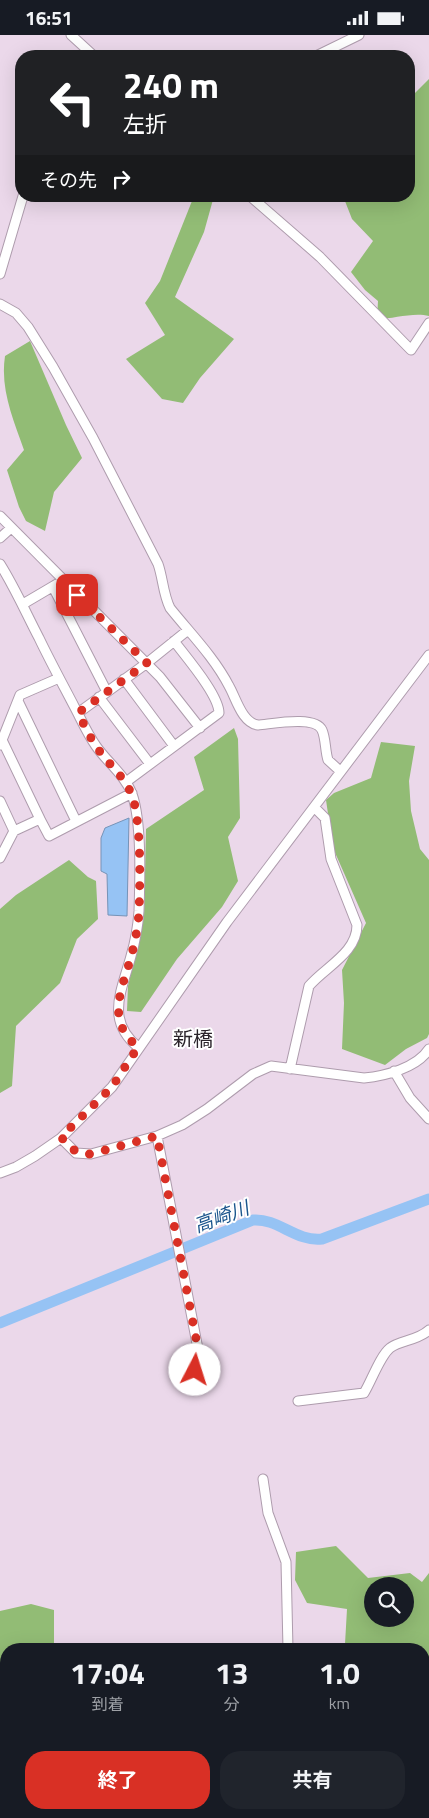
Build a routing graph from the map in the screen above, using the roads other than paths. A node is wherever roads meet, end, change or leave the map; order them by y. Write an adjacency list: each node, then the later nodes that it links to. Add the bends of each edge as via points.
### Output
1 (71, 35): 3 (street)
2 (359, 35): 4 (street)
3 (87, 50)
4 (328, 50)
5 (20, 202): 7 (street)
6 (257, 202): 9 (street, via 320,257 411,350)
7 (0, 274)
8 (0, 304): 17 (street, via 16,313 28,327 53,367 158,564 168,602)
9 (429, 323)
10 (0, 516): 11 (street)
11 (11, 528): 12 (street); 14 (street)
12 (0, 537)
13 (0, 564): 16 (street)
14 (63, 581): 15 (street); 20 (street)
15 (53, 587): 16 (street); 23 (street)
16 (23, 604): 21 (street)
17 (188, 630): 18 (street); 30 (street, via 222,674 250,722 258,725 298,721 317,724 324,735 328,761)
18 (174, 641): 20 (street); 26 (street, via 219,707 219,713)
19 (429, 655): 30 (street)
20 (147, 663): 22 (street); 26 (street)
21 (59, 678): 24 (street, via 20,695); 25 (street)
22 (124, 679): 23 (street); 28 (street)
23 (103, 695): 25 (street); 29 (street)
24 (18, 701): 27 (street); 36 (street)
25 (78, 713): 31 (street, via 96,746)
26 (200, 728): 28 (street)
27 (1, 743): 35 (street)
28 (174, 746): 29 (street)
29 (150, 764): 31 (street)
30 (340, 771): 34 (street)
31 (126, 783): 32 (street)
32 (132, 793): 36 (street); 39 (street, via 138,827 139,912 118,1011 126,1035)
33 (0, 801): 37 (street)
34 (314, 808): 39 (street); 41 (street, via 325,818 330,859 357,925 357,933 342,956 309,986)
35 (40, 819): 36 (street, via 49,836); 37 (street)
36 (76, 821)
37 (14, 831): 38 (street)
38 (0, 858)
39 (138, 1047): 45 (street, via 112,1087)
40 (429, 1049): 42 (street, via 424,1058)
41 (290, 1069): 42 (street, via 364,1078); 44 (street, via 271,1066 253,1074 182,1125)
42 (394, 1071): 43 (street, via 410,1098)
43 (429, 1119)
44 (157, 1136): 45 (street, via 91,1154 81,1154 72,1149); 48 (street, via 198,1349)
45 (61, 1137): 46 (street, via 35,1156)
46 (0, 1173)
47 (429, 1330): 49 (street, via 390,1349 364,1393)
48 (192, 1382)
49 (298, 1401)
50 (263, 1479): 51 (street, via 268,1513 286,1562)
51 (288, 1643)

